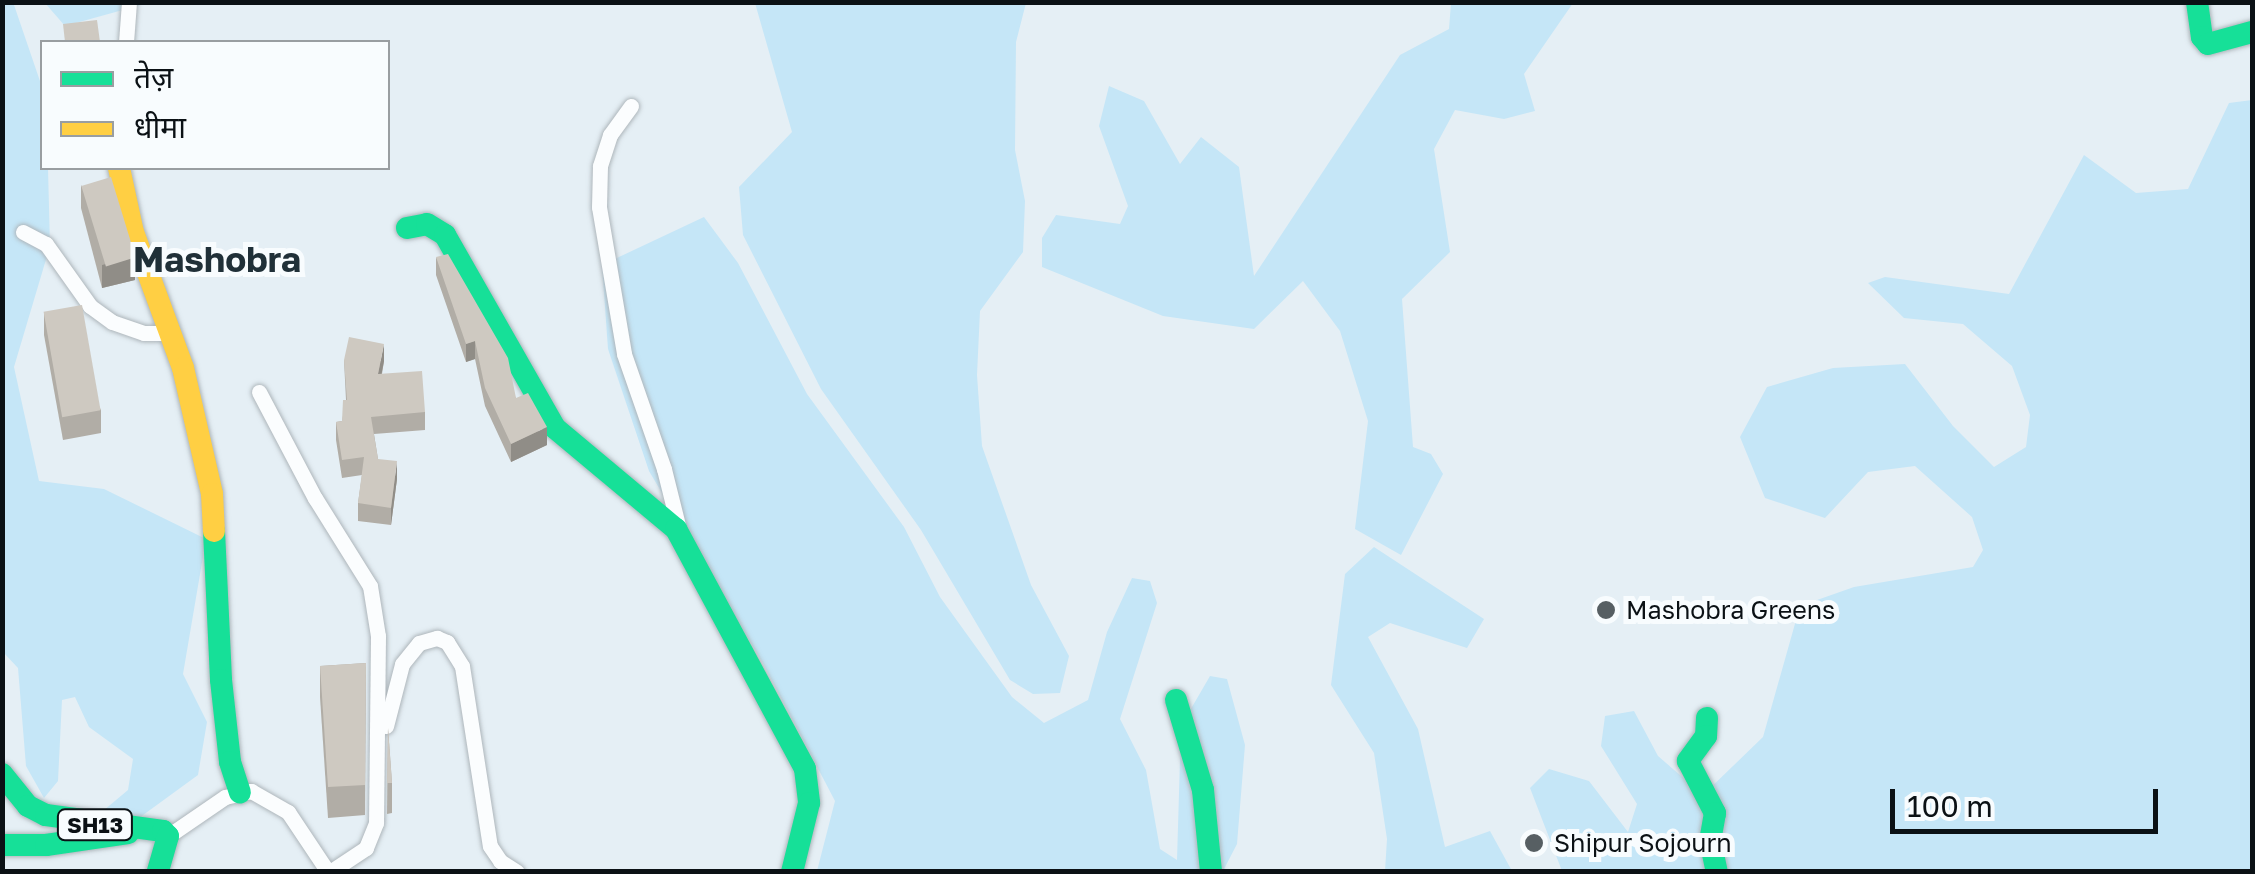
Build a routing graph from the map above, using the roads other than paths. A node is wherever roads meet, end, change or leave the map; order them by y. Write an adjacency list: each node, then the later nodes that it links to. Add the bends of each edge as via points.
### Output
1 (128, 2): 4 (street)
2 (2197, 2): 3 (street, via 2208,44)
3 (2252, 32)
4 (126, 40)
5 (631, 106): 11 (street, via 610,135 600,166 600,222 624,354)
6 (119, 170): 9 (street, via 133,232)
7 (407, 228): 11 (street, via 427,224 445,235 555,428 660,511)
8 (23, 232): 9 (street, via 46,244 90,306 112,322)
9 (170, 333): 16 (street, via 212,494 221,680)
10 (260, 392): 14 (street, via 370,586 378,636)
11 (681, 537): 22 (street, via 805,770 809,802)
12 (1176, 700): 23 (street, via 1203,790)
13 (1707, 718): 24 (street, via 1706,736 1688,761 1715,813 1710,840)
14 (380, 759): 20 (street, via 371,838); 21 (street, via 402,664 418,643 448,642 462,666 490,846)
15 (2, 774): 17 (street, SH13 / SH13, via 28,806 46,814)
16 (240, 792): 17 (street); 20 (street, via 264,795 288,812)
17 (160, 833): 18 (street); 19 (street, SH13 / SH13)
18 (2, 845)
19 (158, 872)
20 (329, 872)
21 (517, 872)
22 (792, 872)
23 (1211, 872)
24 (1717, 872)

